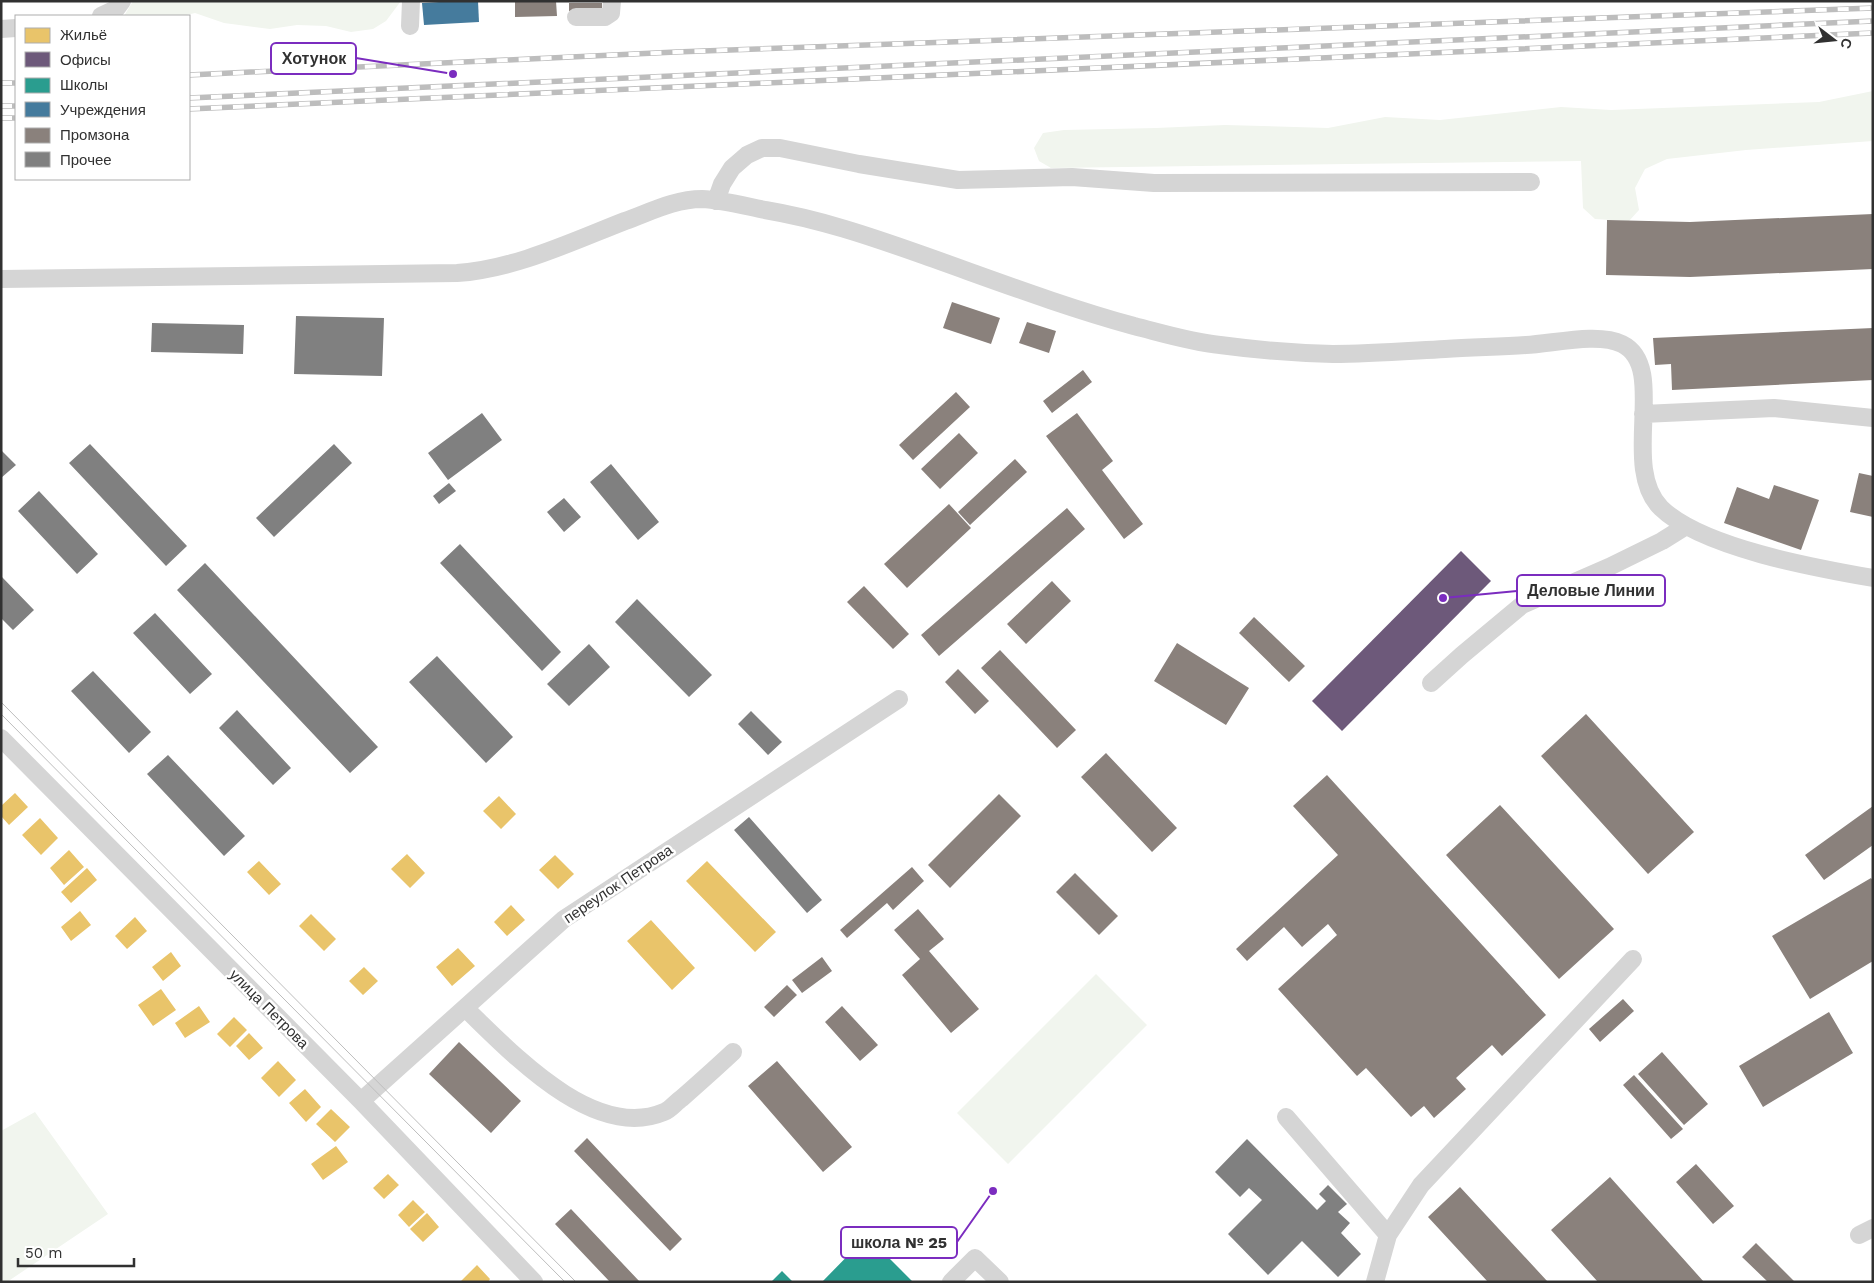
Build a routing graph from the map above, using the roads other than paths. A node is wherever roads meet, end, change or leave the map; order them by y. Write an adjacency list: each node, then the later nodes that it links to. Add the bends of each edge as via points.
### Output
1 (122, 1): 4 (street, via 116,9)
2 (411, 1): 6 (street)
3 (612, 1): 5 (street, via 611,13 605,17)
4 (103, 15)
5 (576, 17)
6 (410, 26)
7 (15, 28): 8 (street)
8 (1, 29)
9 (1531, 182): 10 (street, via 1154,183 1072,177 958,180 806,152 762,148 747,154 732,168)
10 (716, 201): 11 (street, via 682,200 481,272); 12 (street, via 793,214 844,228 1082,311 1217,345 1332,354 1608,339 1631,350 1639,361 1645,394)
11 (1, 279)
12 (1643, 414): 13 (street, via 1774,408); 14 (street, via 1642,460 1649,493 1662,509)
13 (1873, 418)
14 (1686, 526): 15 (street, via 1752,552); 16 (street, via 1609,567 1522,605)
15 (1873, 578)
16 (1431, 683)
17 (899, 699): 20 (street, переулок Петрова, via 564,919)
18 (1, 738): 22 (street, улица Петрова)
19 (1633, 959): 24 (street, via 1421,1185)
20 (465, 1008): 21 (street, via 548,1084 584,1104 615,1116 641,1118 665,1112); 22 (street, переулок Петрова)
21 (733, 1052)
22 (361, 1101): 25 (street, улица Петрова)
23 (1286, 1117): 24 (street)
24 (1388, 1235): 28 (street)
25 (534, 1282)
26 (952, 1282): 27 (street, via 975,1258)
27 (1000, 1282)
28 (1375, 1282)

